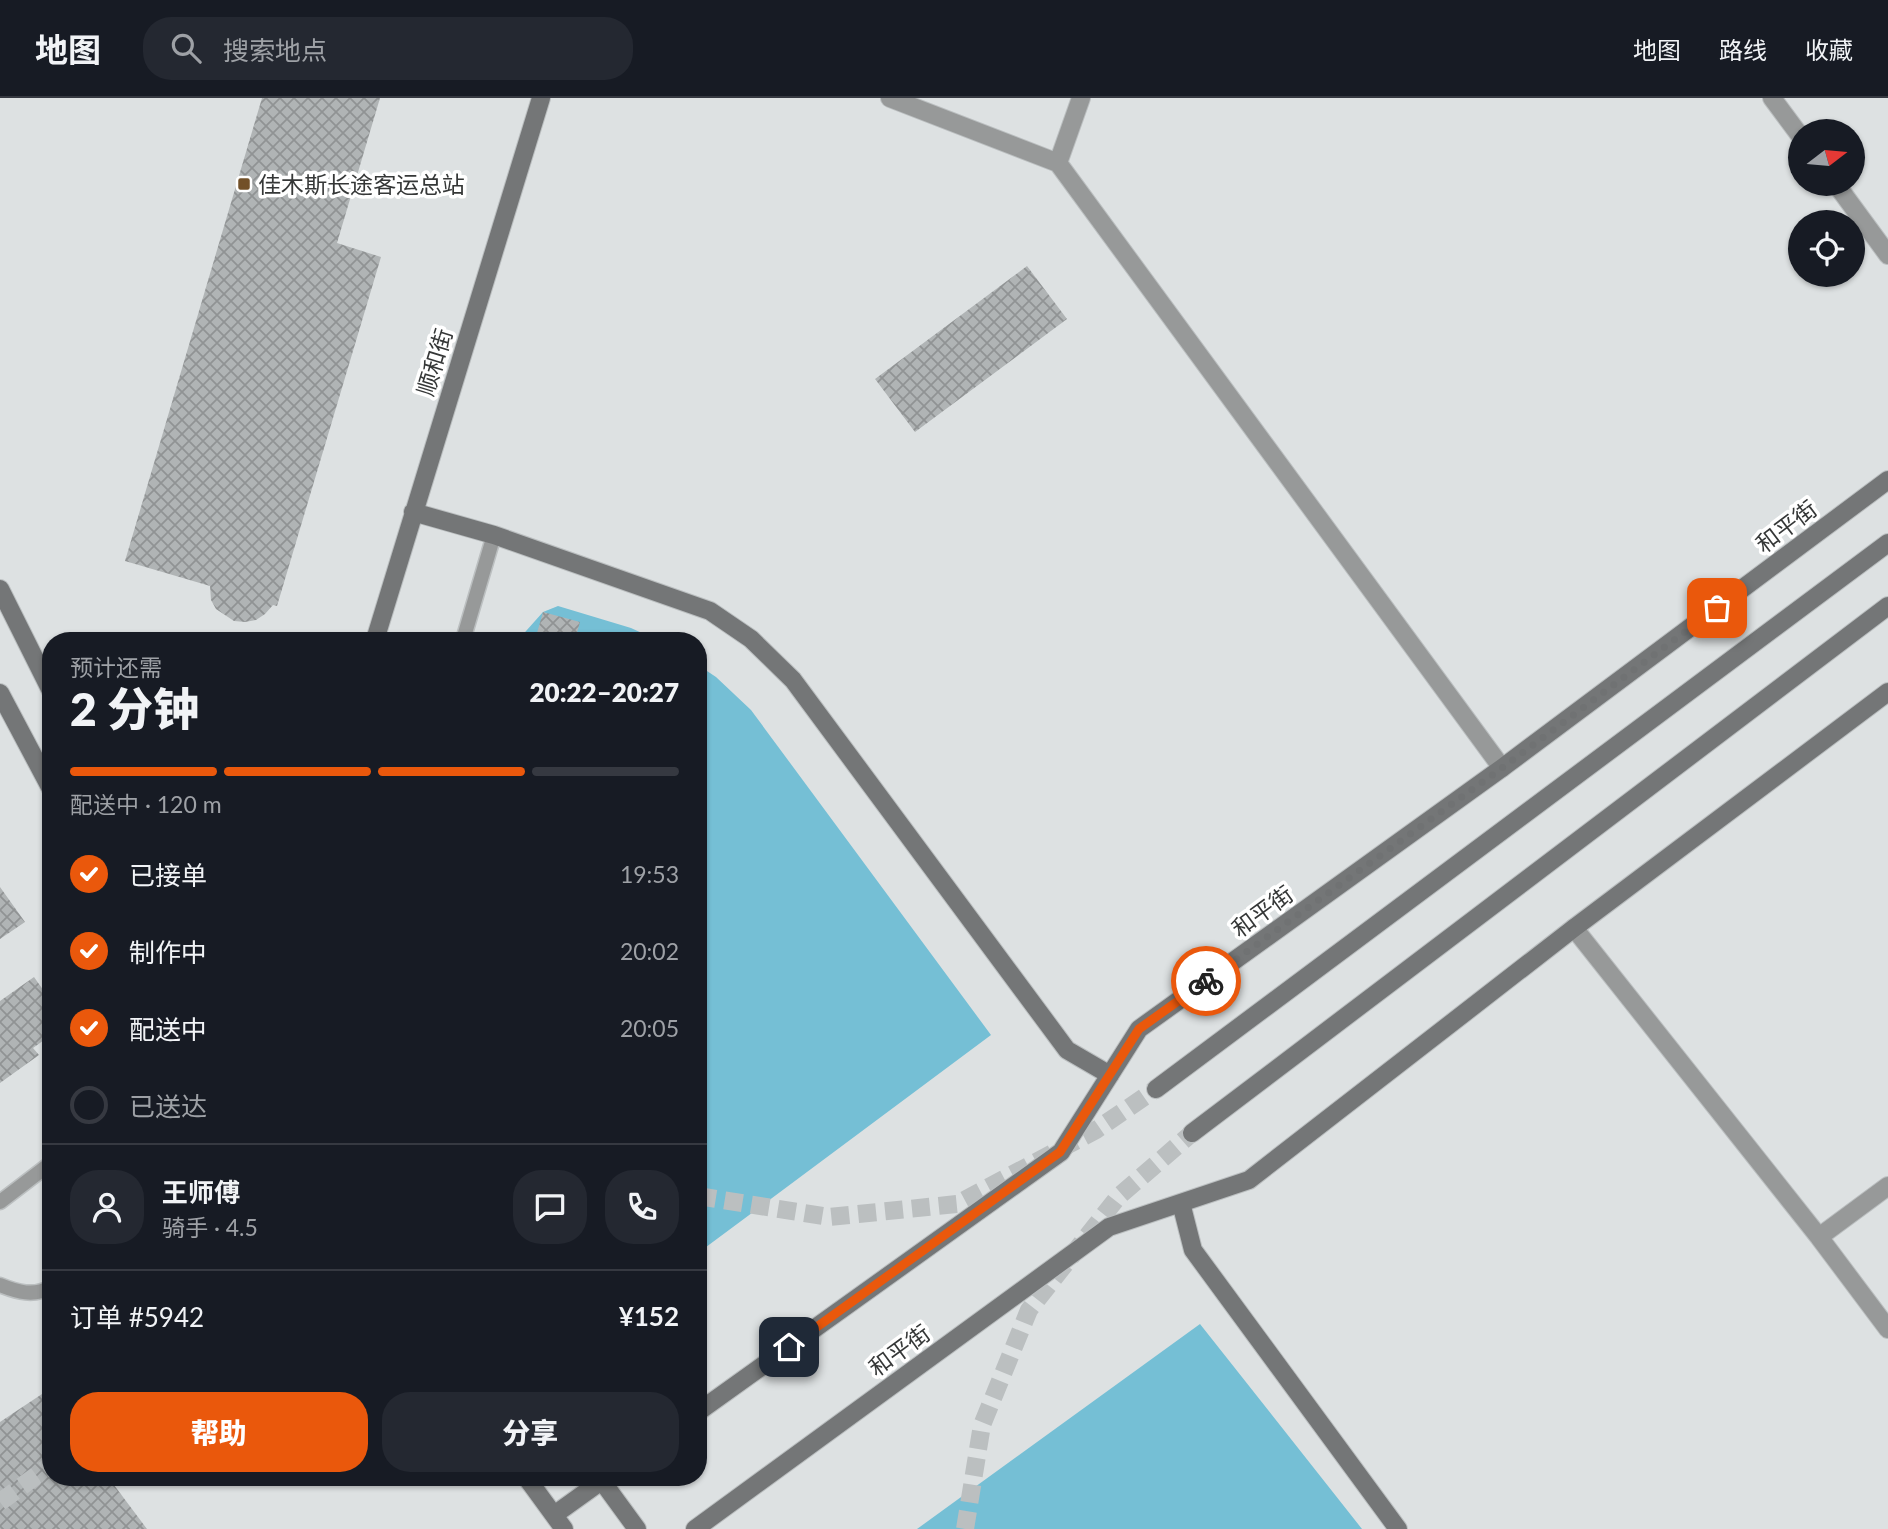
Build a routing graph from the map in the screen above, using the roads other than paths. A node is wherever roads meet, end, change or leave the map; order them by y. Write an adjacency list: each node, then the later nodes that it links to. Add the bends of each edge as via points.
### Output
1 (541, 98): 10 (main road, 顺和街)
2 (890, 98): 6 (street)
3 (1081, 98): 6 (street)
4 (1772, 98): 5 (street)
5 (1788, 120)
6 (1058, 163): 20 (street)
7 (1845, 196): 8 (street)
8 (1888, 255)
9 (1888, 480): 20 (main road, 和平街)
10 (413, 512): 11 (main road); 15 (main road, 顺和街)
11 (494, 535): 16 (lane); 23 (main road, via 710,611 751,639 793,680 1067,1051)
12 (1888, 543): 24 (main road)
13 (0, 589): 17 (main road)
14 (1888, 606): 25 (main road)
15 (377, 632)
16 (465, 632)
17 (42, 673)
18 (1888, 692): 22 (main road, 和平街)
19 (0, 693): 21 (main road)
20 (1502, 768): 23 (main road, 和平街, via 1139,1029)
21 (42, 772)
22 (1574, 928): 29 (main road, 和平街, via 1249,1180); 30 (street)
23 (1110, 1074): 34 (main road, 和平街, via 1060,1152)
24 (1156, 1089)
25 (1192, 1133)
26 (42, 1170): 28 (lane)
27 (1888, 1186): 30 (street)
28 (0, 1202)
29 (1181, 1203): 40 (main road, 和平街, via 1109,1227); 41 (main road, via 1193,1250)
30 (1819, 1237): 33 (street)
31 (0, 1285): 32 (lane, via 30,1293)
32 (42, 1290)
33 (1888, 1329)
34 (707, 1406)
35 (533, 1486): 38 (main road)
36 (595, 1486): 38 (main road)
37 (608, 1486): 39 (main road)
38 (559, 1522)
39 (637, 1529)
40 (695, 1529)
41 (1398, 1529)

